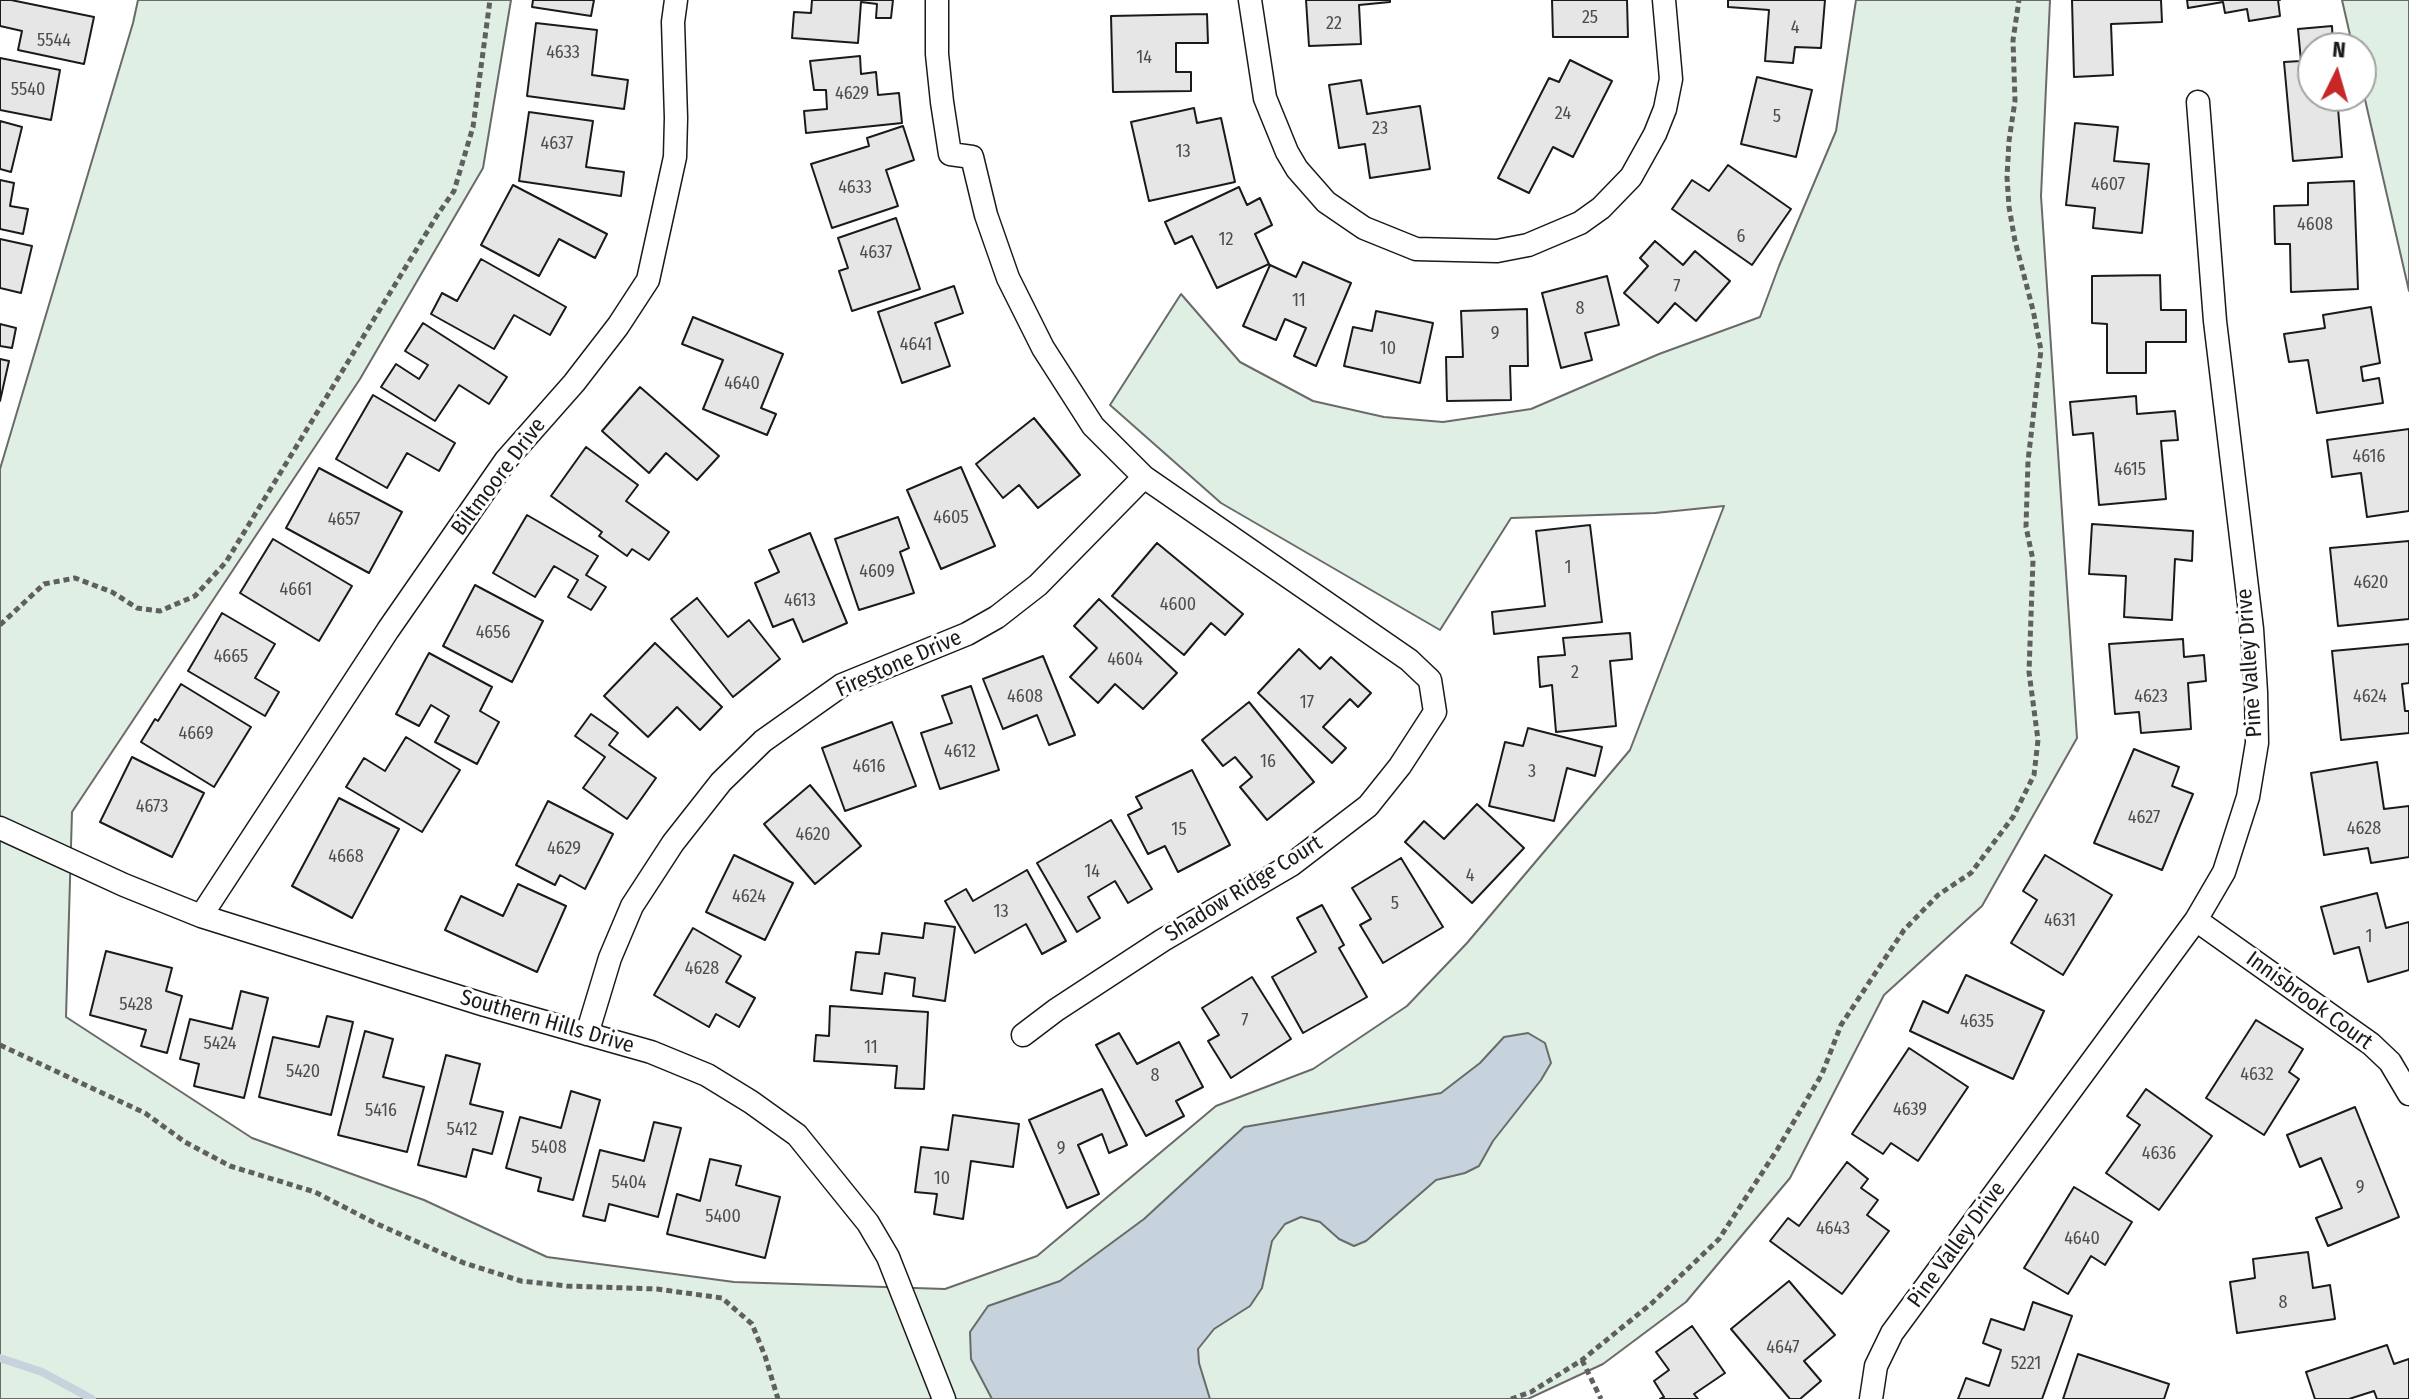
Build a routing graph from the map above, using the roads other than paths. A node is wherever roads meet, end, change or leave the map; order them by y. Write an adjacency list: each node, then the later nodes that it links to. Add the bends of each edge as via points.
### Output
1 (676, 0): 8 (street, Biltmoore Drive, via 675,157 648,280 574,383 497,473)
2 (937, 0): 6 (street, Shadow Ridge Court, via 937,54 950,154 972,157 1008,278 1043,348 1093,426)
3 (1250, 0): 4 (street, via 1265,98 1287,152 1326,202 1364,228 1416,249 1497,251 1528,245 1580,223 1631,177 1655,134 1671,79)
4 (1664, 0)
5 (2198, 102): 9 (street, Pine Valley Drive, via 2215,321 2252,629 2257,743 2248,797 2224,872)
6 (1144, 477): 10 (street, Firestone Drive, via 1038,585 997,617 842,685 763,741 721,782 632,906); 11 (street, Shadow Ridge Court, via 1409,660 1430,680 1435,712 1368,806 1291,865 1163,940)
7 (0, 828): 8 (street, Southern Hills Drive)
8 (201, 916): 10 (street, Southern Hills Drive)
9 (2196, 920): 12 (street, Innisbrook Court, via 2371,1044 2390,1062); 14 (street, Pine Valley Drive, via 1892,1333 1876,1366)
10 (587, 1034): 13 (street, Southern Hills Drive, via 707,1075 797,1135 850,1199 888,1257)
11 (1023, 1035)
12 (2409, 1094)
13 (944, 1399)
14 (1871, 1399)

